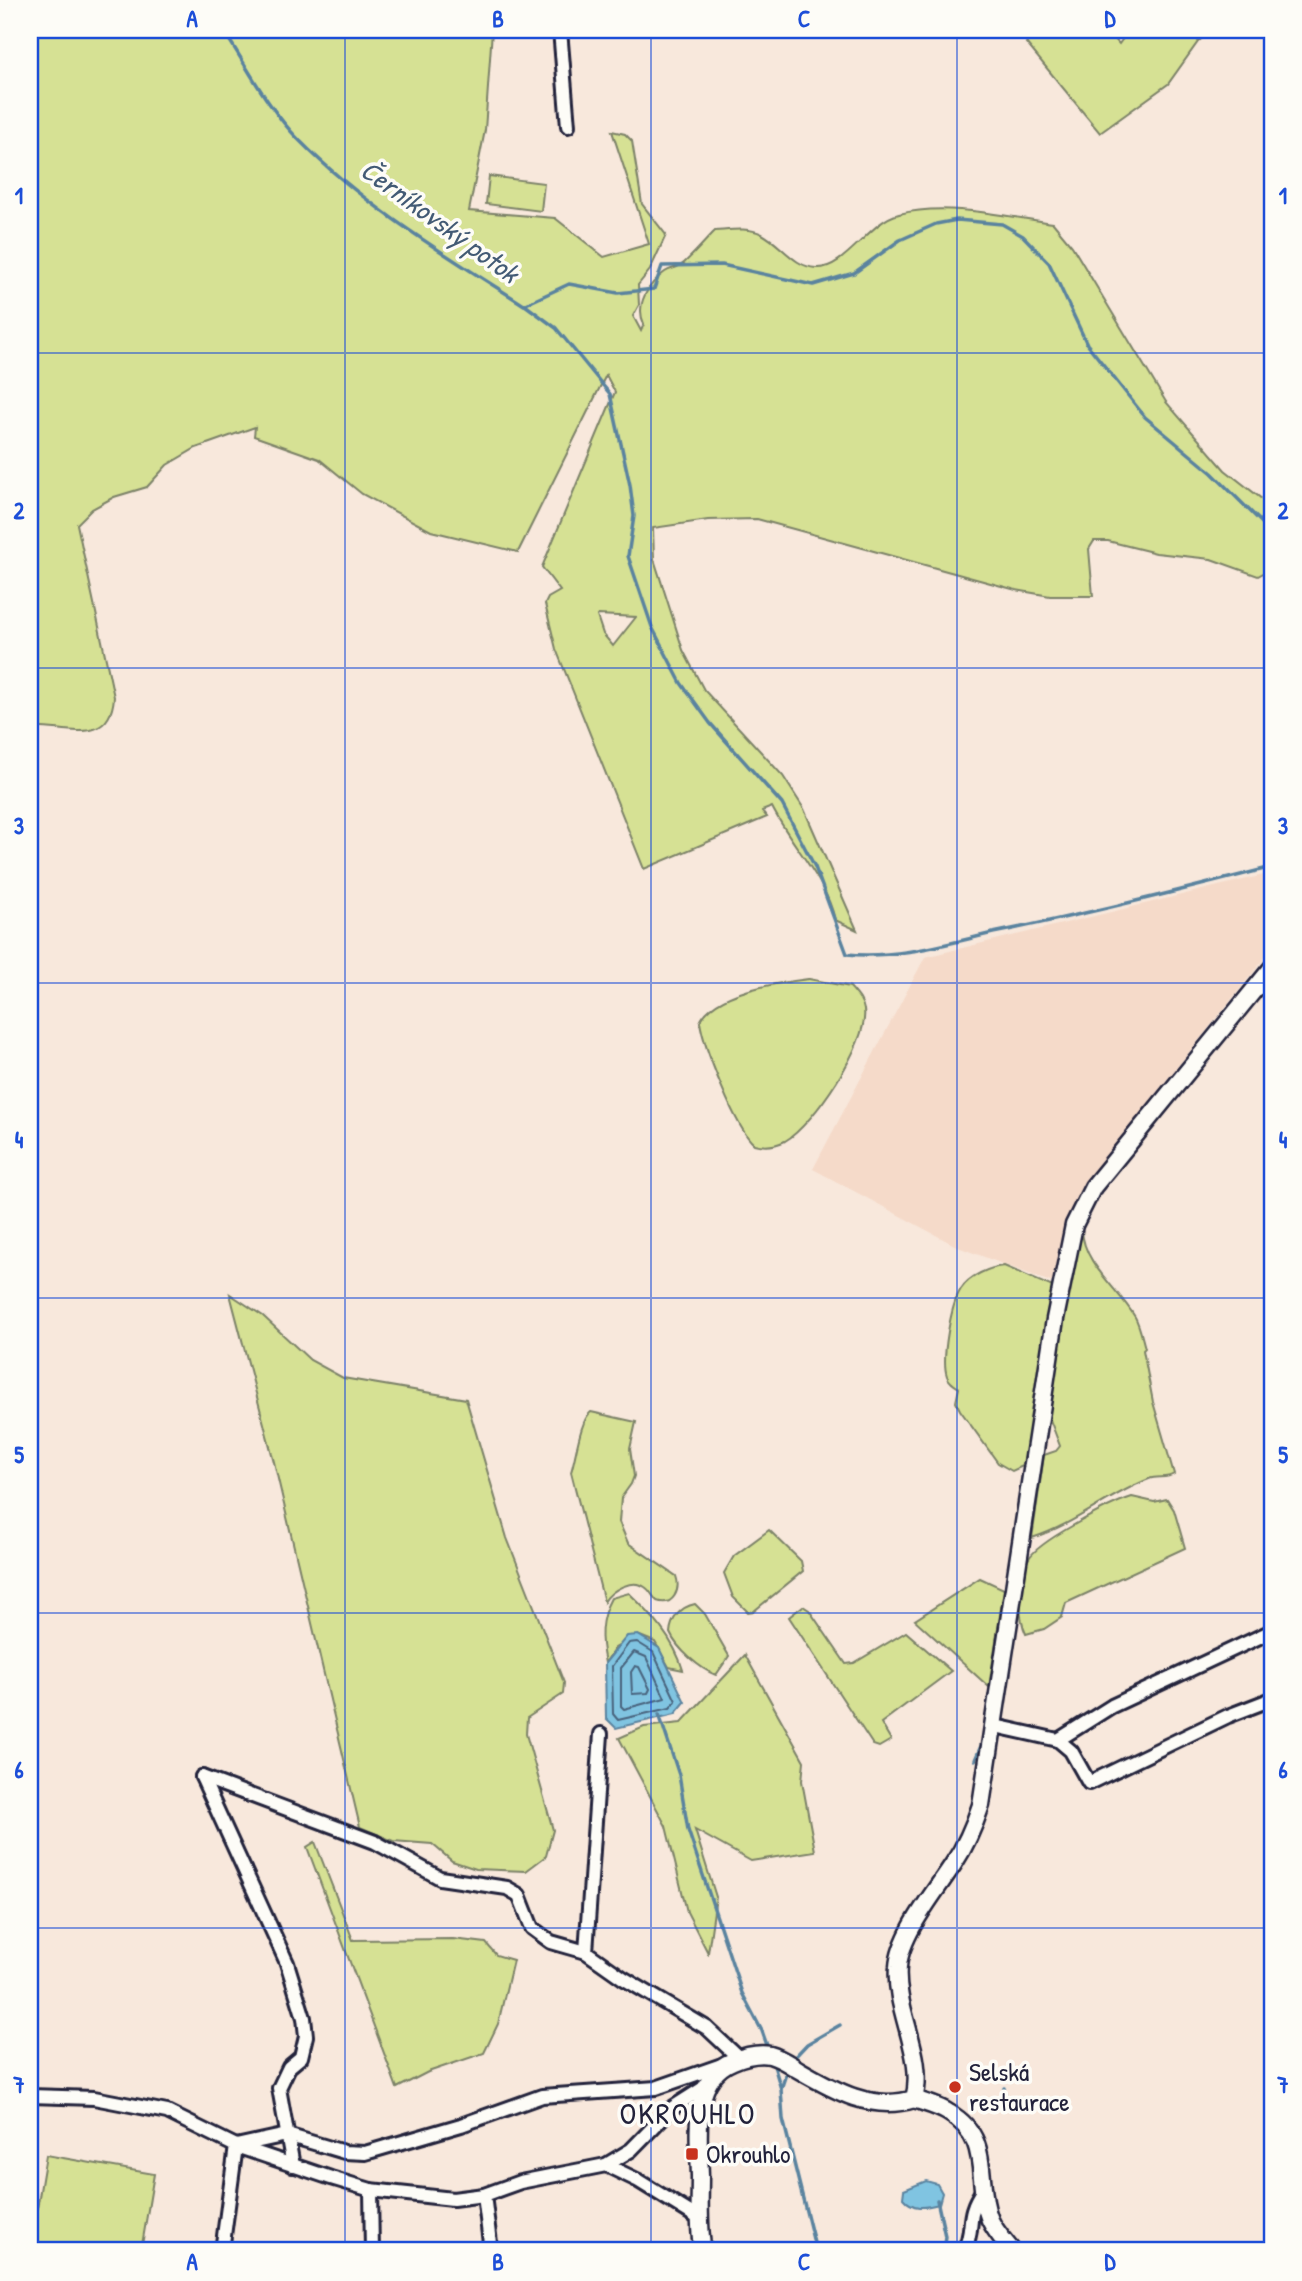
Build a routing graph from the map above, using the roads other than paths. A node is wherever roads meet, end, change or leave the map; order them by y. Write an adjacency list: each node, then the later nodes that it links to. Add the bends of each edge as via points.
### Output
1 (560, 30): 2 (street)
2 (568, 125)
3 (1272, 968): 6 (street, via 1093,1187 1074,1225 1055,1319)
4 (1272, 1631): 8 (street, via 1112,1706)
5 (1272, 1699): 8 (street, via 1089,1783 1071,1751)
6 (995, 1727): 8 (street); 14 (street, via 971,1835 918,1920 897,1964 900,2005 918,2084)
7 (601, 1734): 9 (street)
8 (1058, 1740)
9 (586, 1952): 10 (street, via 707,2028); 15 (street, via 551,1942 532,1928 519,1895 507,1888 440,1878 375,1842 202,1777 287,1963 304,2018 302,2057 289,2067 278,2088)
10 (739, 2059): 11 (street); 14 (street, via 767,2055 782,2059 871,2104 895,2105)
11 (723, 2065): 12 (street); 15 (street, via 656,2088 542,2096 365,2153 344,2152)
12 (705, 2087): 17 (street, via 672,2108 631,2150); 22 (street, via 699,2115)
13 (30, 2096): 16 (street, via 94,2098 167,2112)
14 (914, 2099): 20 (street, via 950,2113 973,2135 982,2159)
15 (287, 2135): 16 (street); 18 (street)
16 (236, 2146): 18 (street); 23 (street)
17 (606, 2165): 21 (street, via 520,2182); 22 (street)
18 (293, 2166): 19 (street)
19 (371, 2190): 21 (street, via 453,2199); 24 (street)
20 (983, 2190): 27 (street, via 971,2207 970,2240); 28 (street, via 990,2221)
21 (484, 2195): 25 (street)
22 (700, 2219): 26 (street)
23 (222, 2251)
24 (372, 2251)
25 (491, 2251)
26 (703, 2251)
27 (964, 2251)
28 (1012, 2251)

